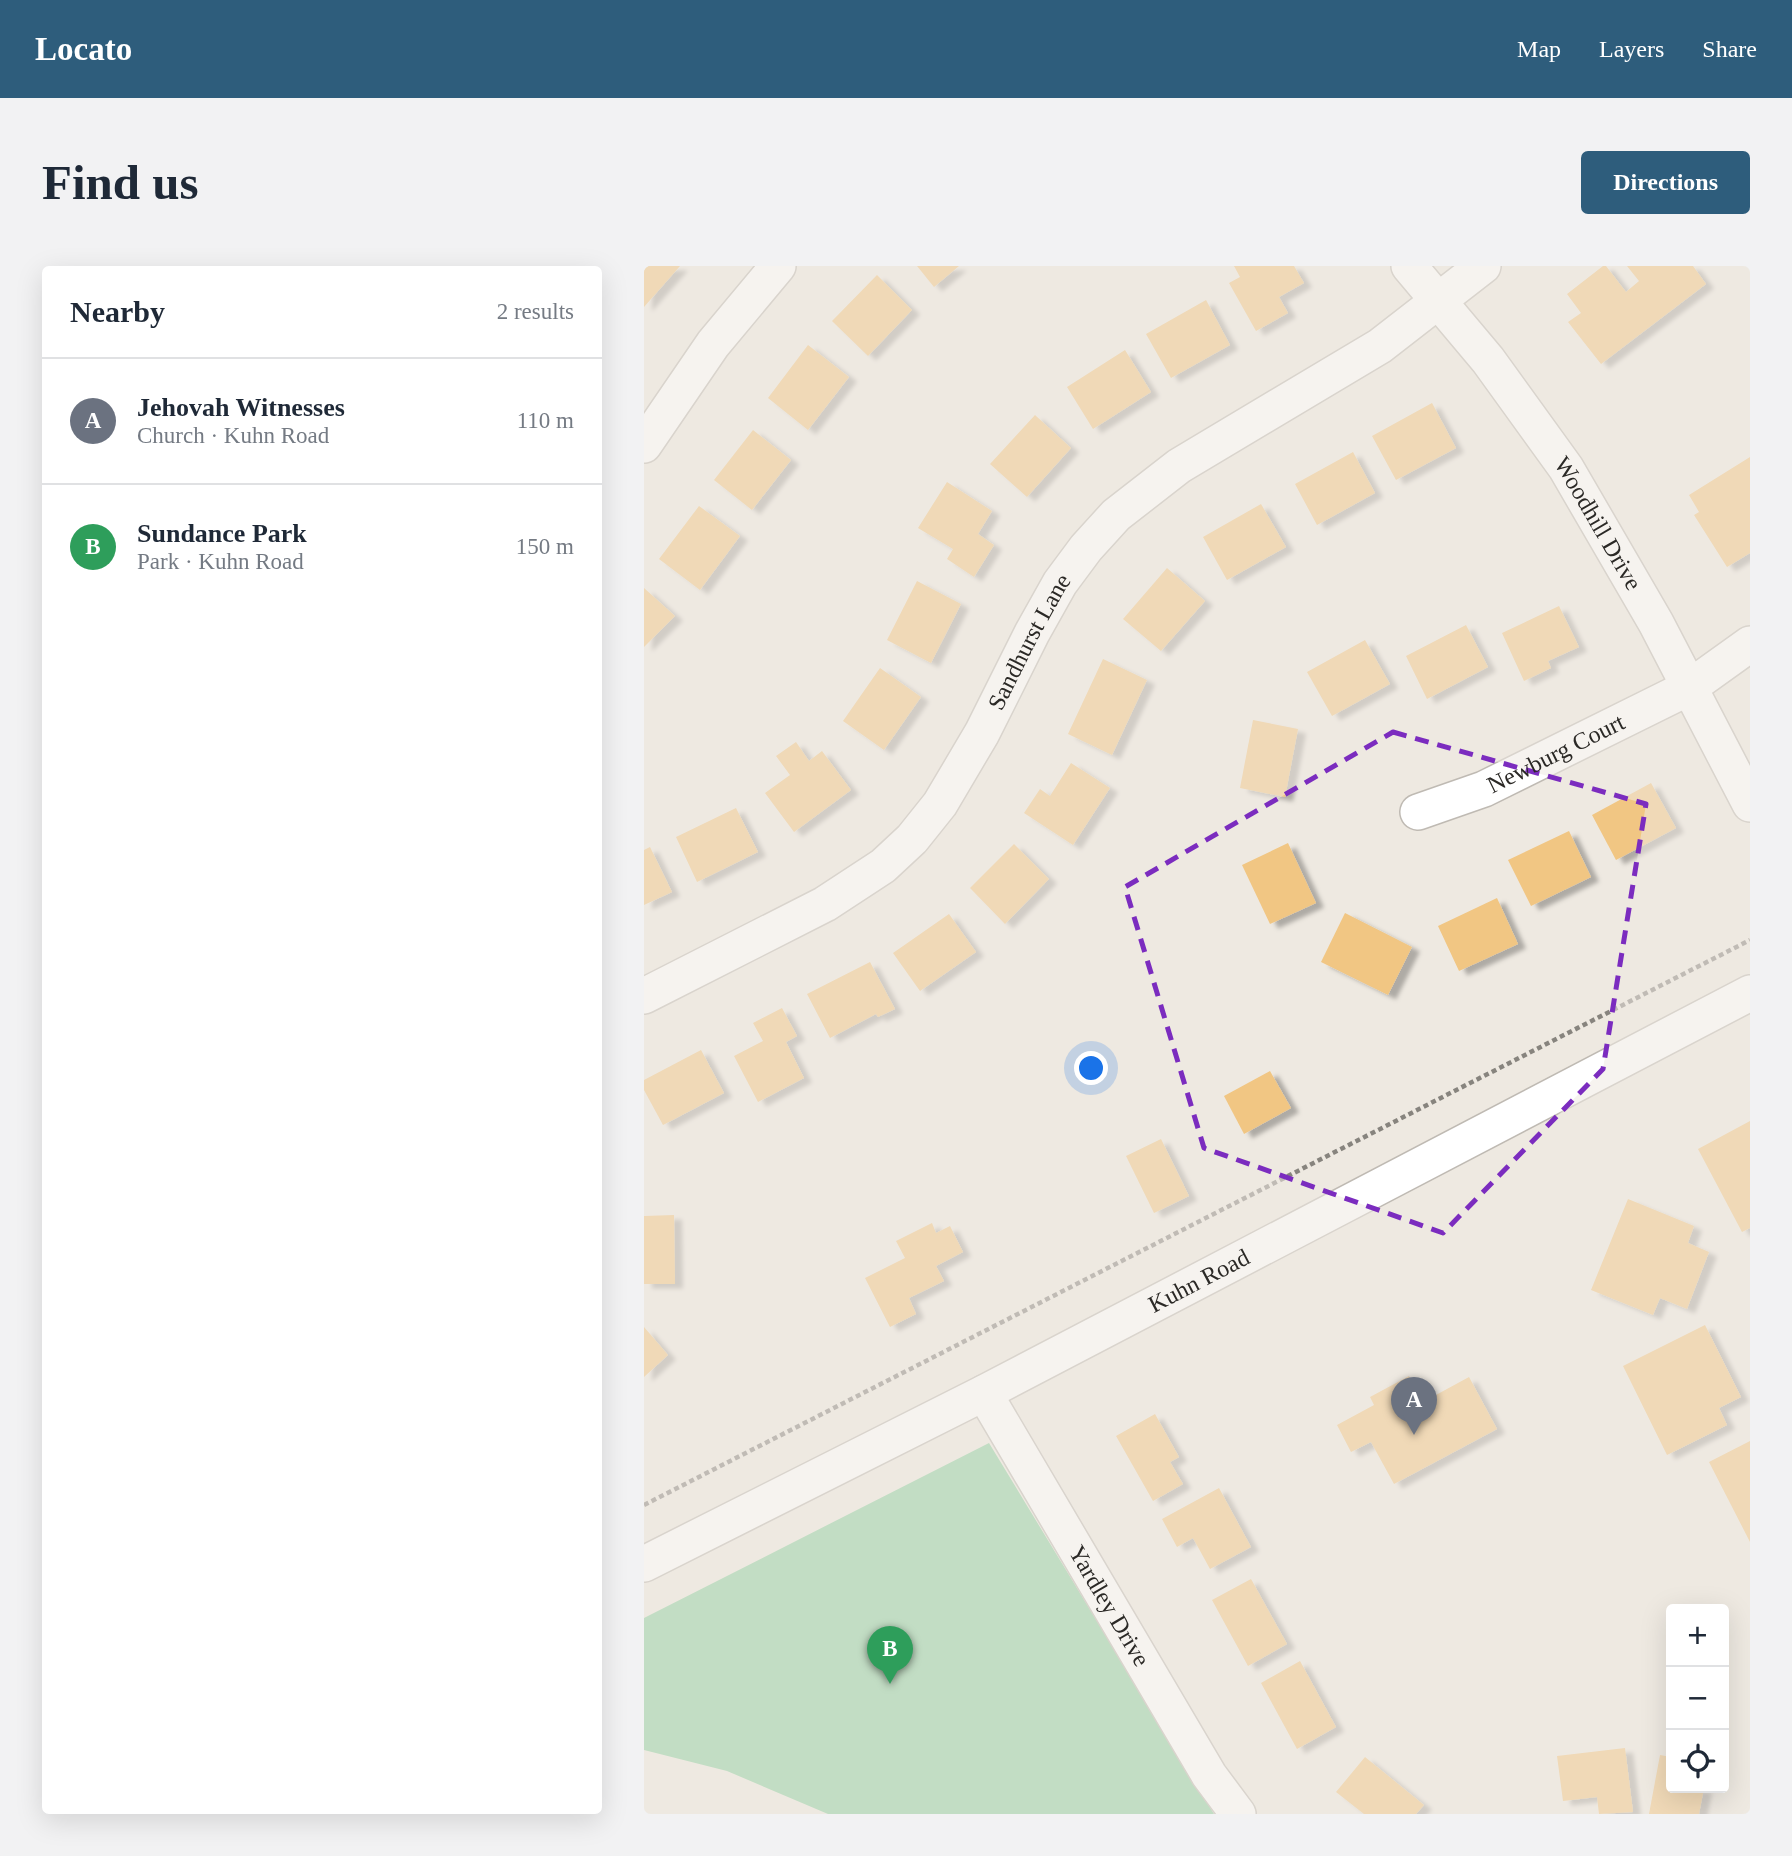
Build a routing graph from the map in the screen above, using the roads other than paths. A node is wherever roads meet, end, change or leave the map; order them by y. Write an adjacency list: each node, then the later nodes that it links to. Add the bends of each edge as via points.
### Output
1 (778, 266): 5 (street, via 713,344)
2 (1409, 266): 4 (street, Woodhill Drive)
3 (1483, 266): 4 (street, Sandhurst Lane)
4 (1439, 302): 7 (street, Woodhill Drive, via 1488,360 1566,468); 11 (street, Sandhurst Lane, via 1359,360 1179,466 1116,515 1060,583 940,804 884,866 825,904)
5 (644, 445)
6 (1750, 644): 7 (street, Newburg Court)
7 (1690, 687): 8 (street, Woodhill Drive); 9 (street, Newburg Court, via 1484,789)
8 (1750, 804)
9 (1418, 812)
10 (1750, 993): 12 (street, Kuhn Road)
11 (644, 996)
12 (984, 1393): 13 (street, Kuhn Road); 14 (street, Yardley Drive, via 1209,1775)
13 (644, 1564)
14 (1238, 1814)

